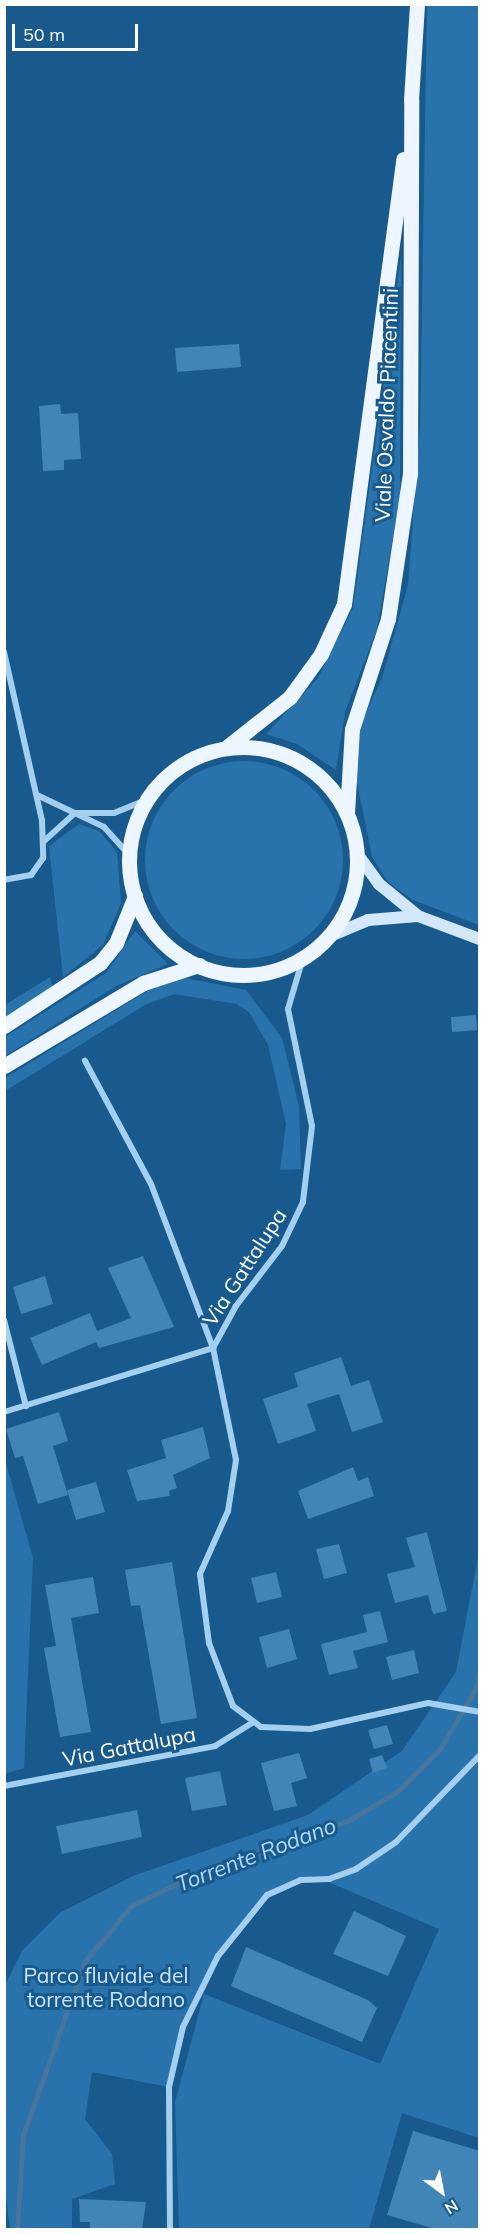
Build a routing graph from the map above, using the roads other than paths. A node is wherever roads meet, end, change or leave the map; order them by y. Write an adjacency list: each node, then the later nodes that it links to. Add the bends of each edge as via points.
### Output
1 (417, 4): 2 (main road, Viale Osvaldo Piacentini)
2 (411, 100): 4 (main road, Viale Osvaldo Piacentini, via 344,604 321,654 290,697); 8 (main road, Viale Osvaldo Piacentini, via 410,473 388,619 352,729)
3 (4, 652): 5 (street)
4 (227, 747): 6 (main road, via 175,769); 8 (main road, via 256,747 301,762 336,793)
5 (36, 795): 7 (street); 9 (street)
6 (147, 800): 7 (street, via 114,813); 10 (main road)
7 (75, 813): 9 (street); 10 (street, via 104,827)
8 (347, 813): 11 (main road)
9 (43, 842): 12 (street, via 39,871)
10 (129, 855): 13 (main road)
11 (358, 855): 14 (main road, via 379,884); 15 (main road, via 347,907)
12 (4, 880)
13 (135, 896): 18 (main road, via 159,938); 19 (main road, via 117,943 100,963)
14 (418, 916): 15 (main road, via 368,920); 16 (main road)
15 (328, 937): 17 (main road)
16 (480, 939)
17 (303, 957): 18 (main road, via 270,971 241,974); 23 (street, Via Gattalupa, via 288,1008 307,1086 312,1147 303,1202 282,1246 236,1306)
18 (199, 966): 21 (main road, via 144,983)
19 (4, 1026)
20 (85, 1061): 23 (street, Via Gattalupa, via 151,1184)
21 (4, 1066)
22 (4, 1320): 24 (street)
23 (213, 1348): 24 (street); 27 (street, Via Gattalupa, via 236,1474 228,1511 203,1560 200,1589 224,1690)
24 (26, 1406): 25 (street)
25 (4, 1412)
26 (480, 1712): 27 (street, via 438,1702 310,1729 287,1731)
27 (252, 1723): 29 (street, Via Gattalupa, via 215,1746)
28 (480, 1755): 30 (street, via 403,1835 356,1869 301,1880 267,1896 218,1956 183,2027 169,2087)
29 (4, 1786)
30 (170, 2229)

